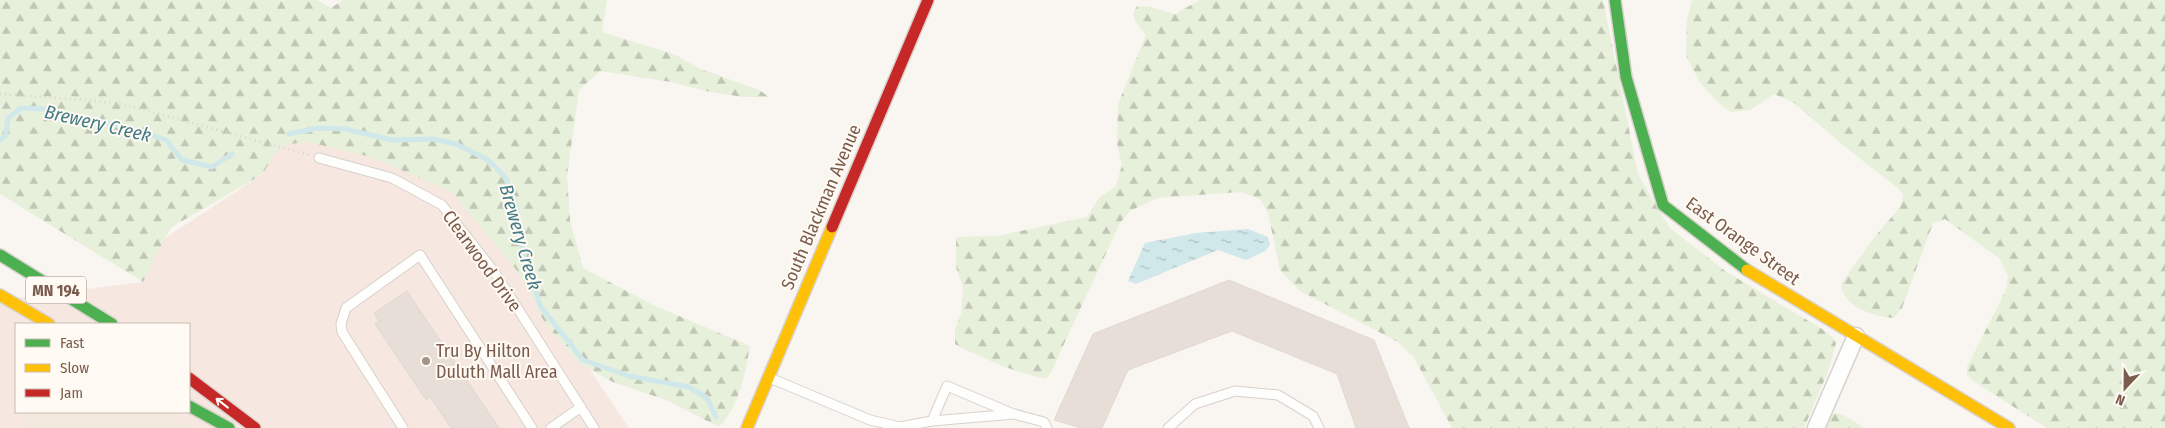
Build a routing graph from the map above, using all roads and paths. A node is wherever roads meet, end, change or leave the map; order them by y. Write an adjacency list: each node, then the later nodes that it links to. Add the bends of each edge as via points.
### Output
1 (928, 0): 10 (main road, South Blackman Avenue)
2 (1615, 0): 9 (main road, East Orange Street, via 1626,76 1663,205 1754,276)
3 (0, 94): 4 (path, via 126,105)
4 (320, 158): 13 (lane, Clearwood Drive, via 392,178 442,205 496,273)
5 (0, 256): 8 (main road, MN 194)
6 (0, 295): 7 (main road, MN 194)
7 (47, 323)
8 (110, 323)
9 (1856, 336): 26 (street); 27 (main road, East Orange Street)
10 (768, 377): 15 (lane, via 878,422 900,427); 22 (main road, South Blackman Avenue)
11 (190, 379): 17 (main road, one-way to 11)
12 (190, 407): 16 (main road)
13 (581, 407): 20 (lane); 21 (lane, Clearwood Drive)
14 (1014, 414): 15 (lane); 15 (lane, via 947,386); 23 (lane, via 1044,422)
15 (932, 421)
16 (229, 428)
17 (255, 428)
18 (403, 428): 19 (lane, via 342,332 341,324 346,308 420,255)
19 (532, 428)
20 (551, 428)
21 (594, 428)
22 (747, 428)
23 (1047, 428)
24 (1168, 428): 25 (lane, via 1195,404 1235,391 1278,395 1312,416)
25 (1320, 428)
26 (1816, 428)
27 (2009, 428)

